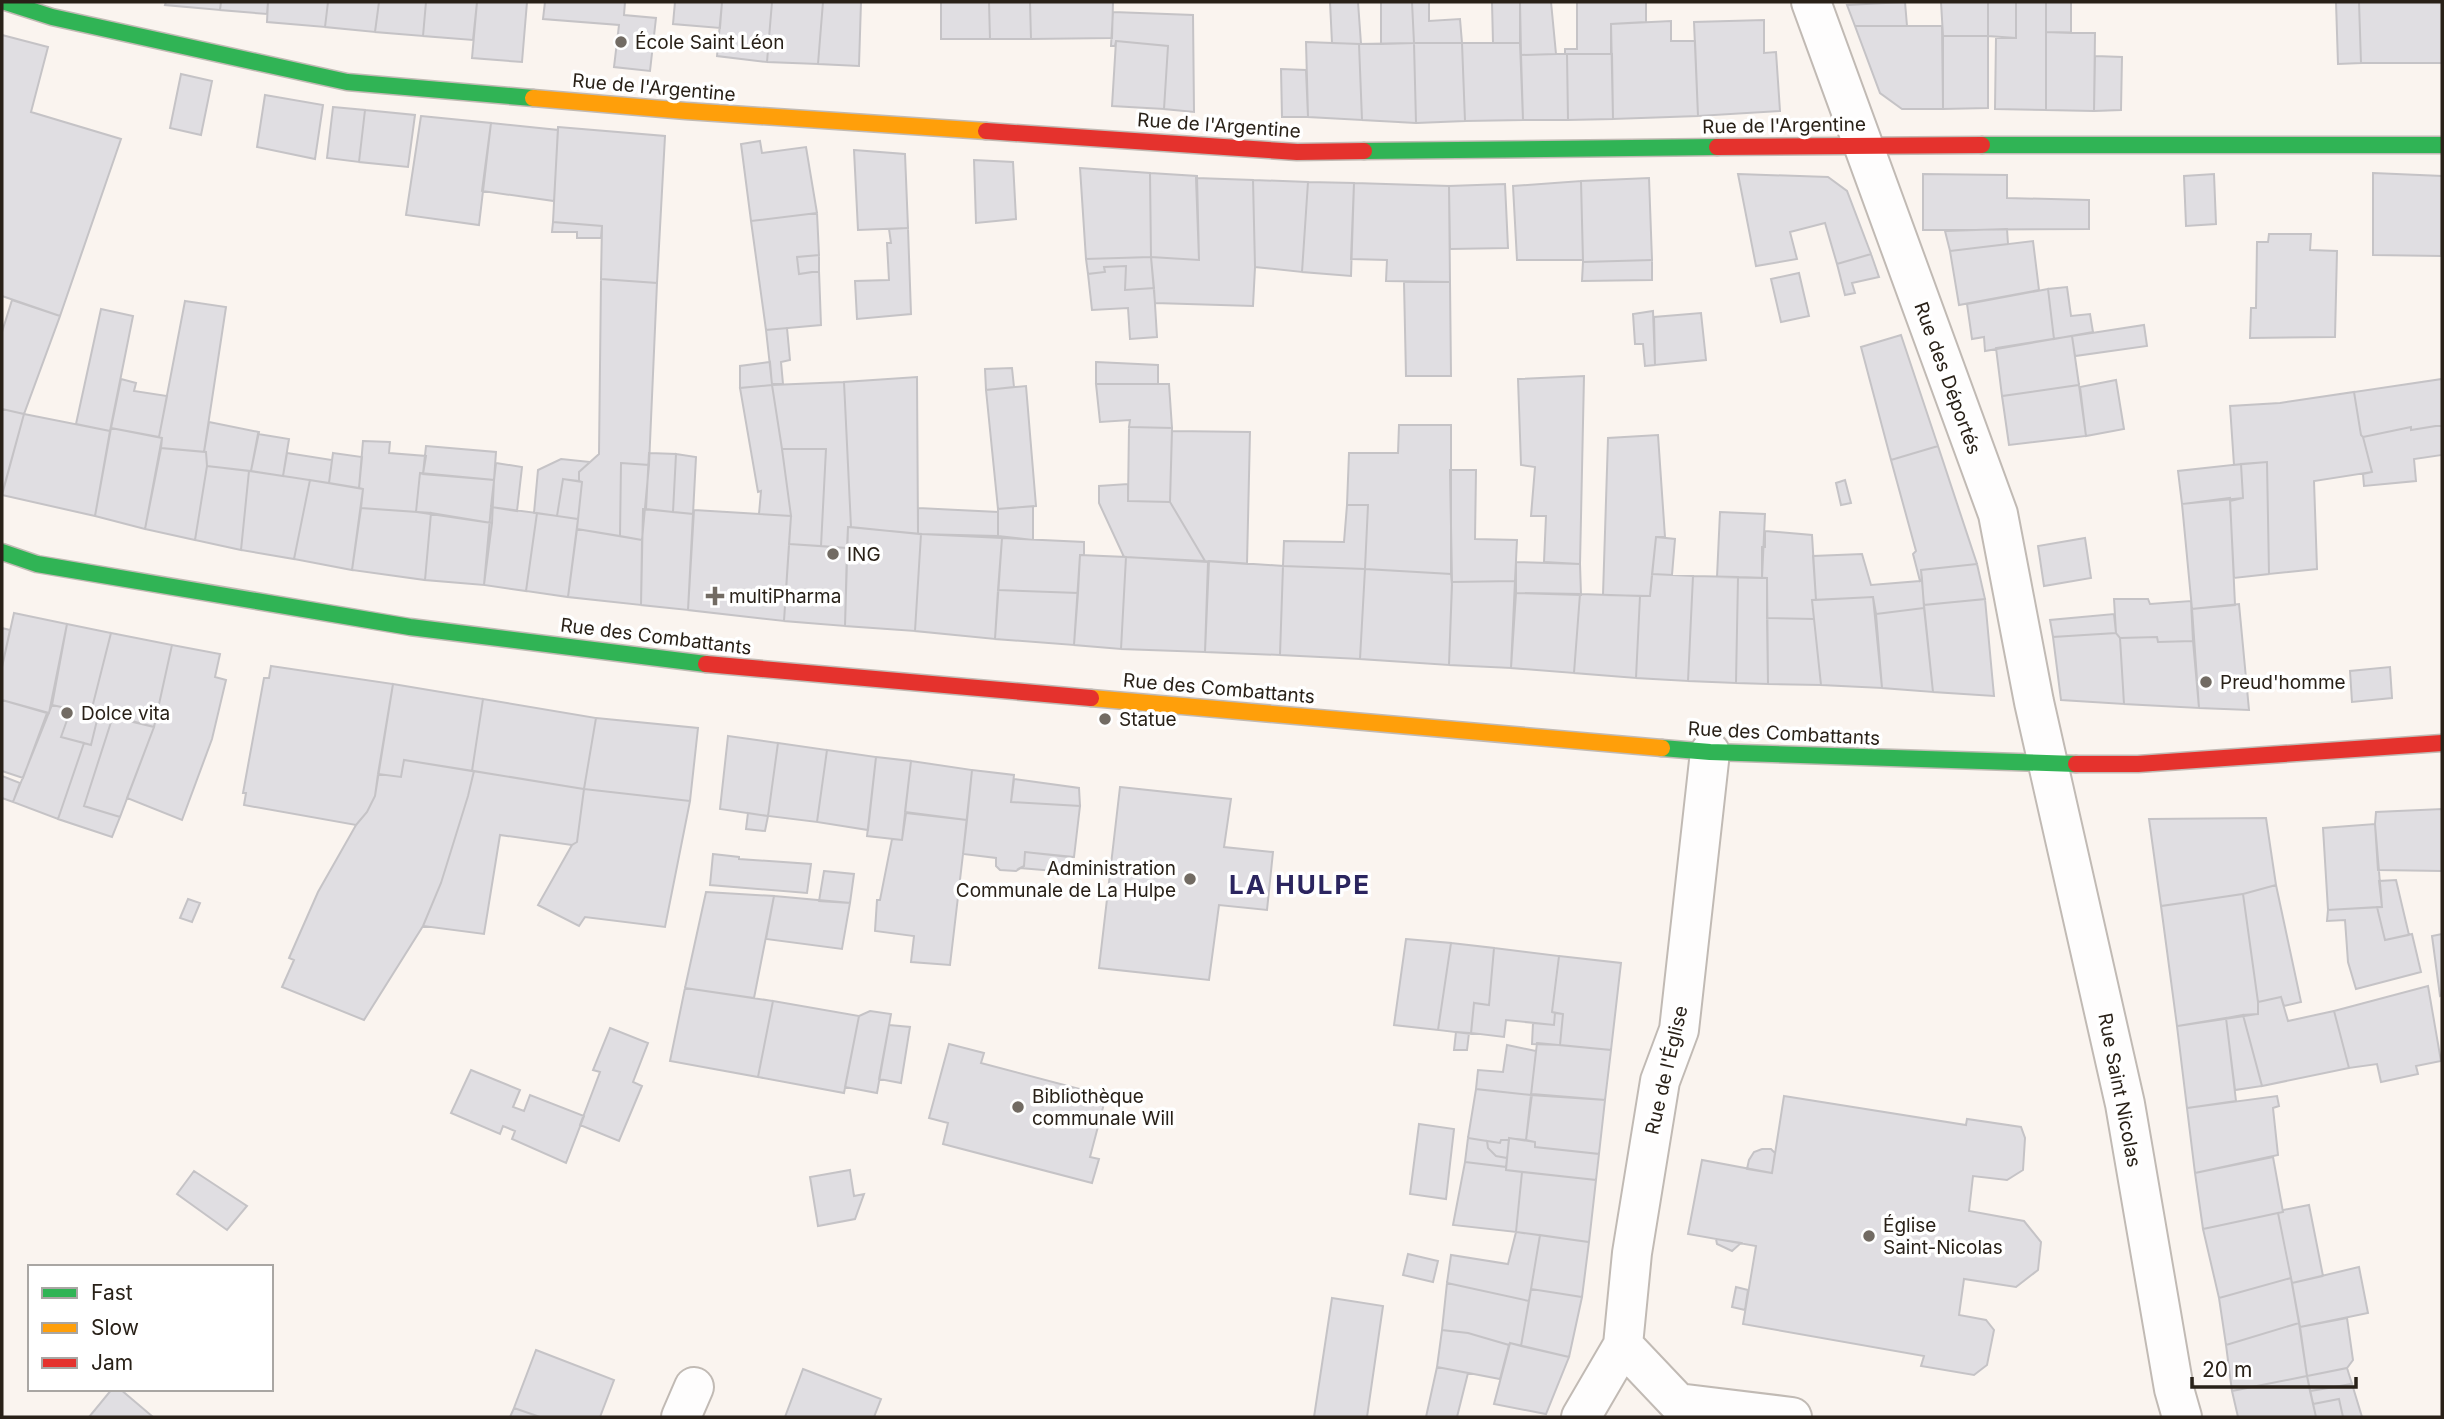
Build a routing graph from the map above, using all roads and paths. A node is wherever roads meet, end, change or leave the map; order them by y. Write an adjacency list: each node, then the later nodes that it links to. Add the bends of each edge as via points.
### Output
1 (5, 2): 3 (main road, Rue de l'Argentine, via 52,17 347,82 686,111 1297,152)
2 (1811, 2): 3 (street, Rue des Déportés)
3 (1864, 145): 4 (main road, Rue de l'Argentine); 8 (street, Rue des Déportés, via 1998,514)
4 (2442, 145)
5 (2, 552): 7 (main road, Rue des Combattants, via 37,564 410,627 729,667)
6 (2442, 743): 8 (main road, Rue des Combattants, via 2138,764)
7 (1710, 752): 8 (main road, Rue des Combattants); 9 (street, Rue de l'Église, via 1679,1030 1660,1081 1632,1253)
8 (2049, 764): 12 (street, Rue Saint Nicolas, via 2125,1104)
9 (1623, 1345): 10 (street, Rue de l'Église); 11 (street, via 1678,1403)
10 (1581, 1417)
11 (1793, 1417)
12 (2182, 1417)

